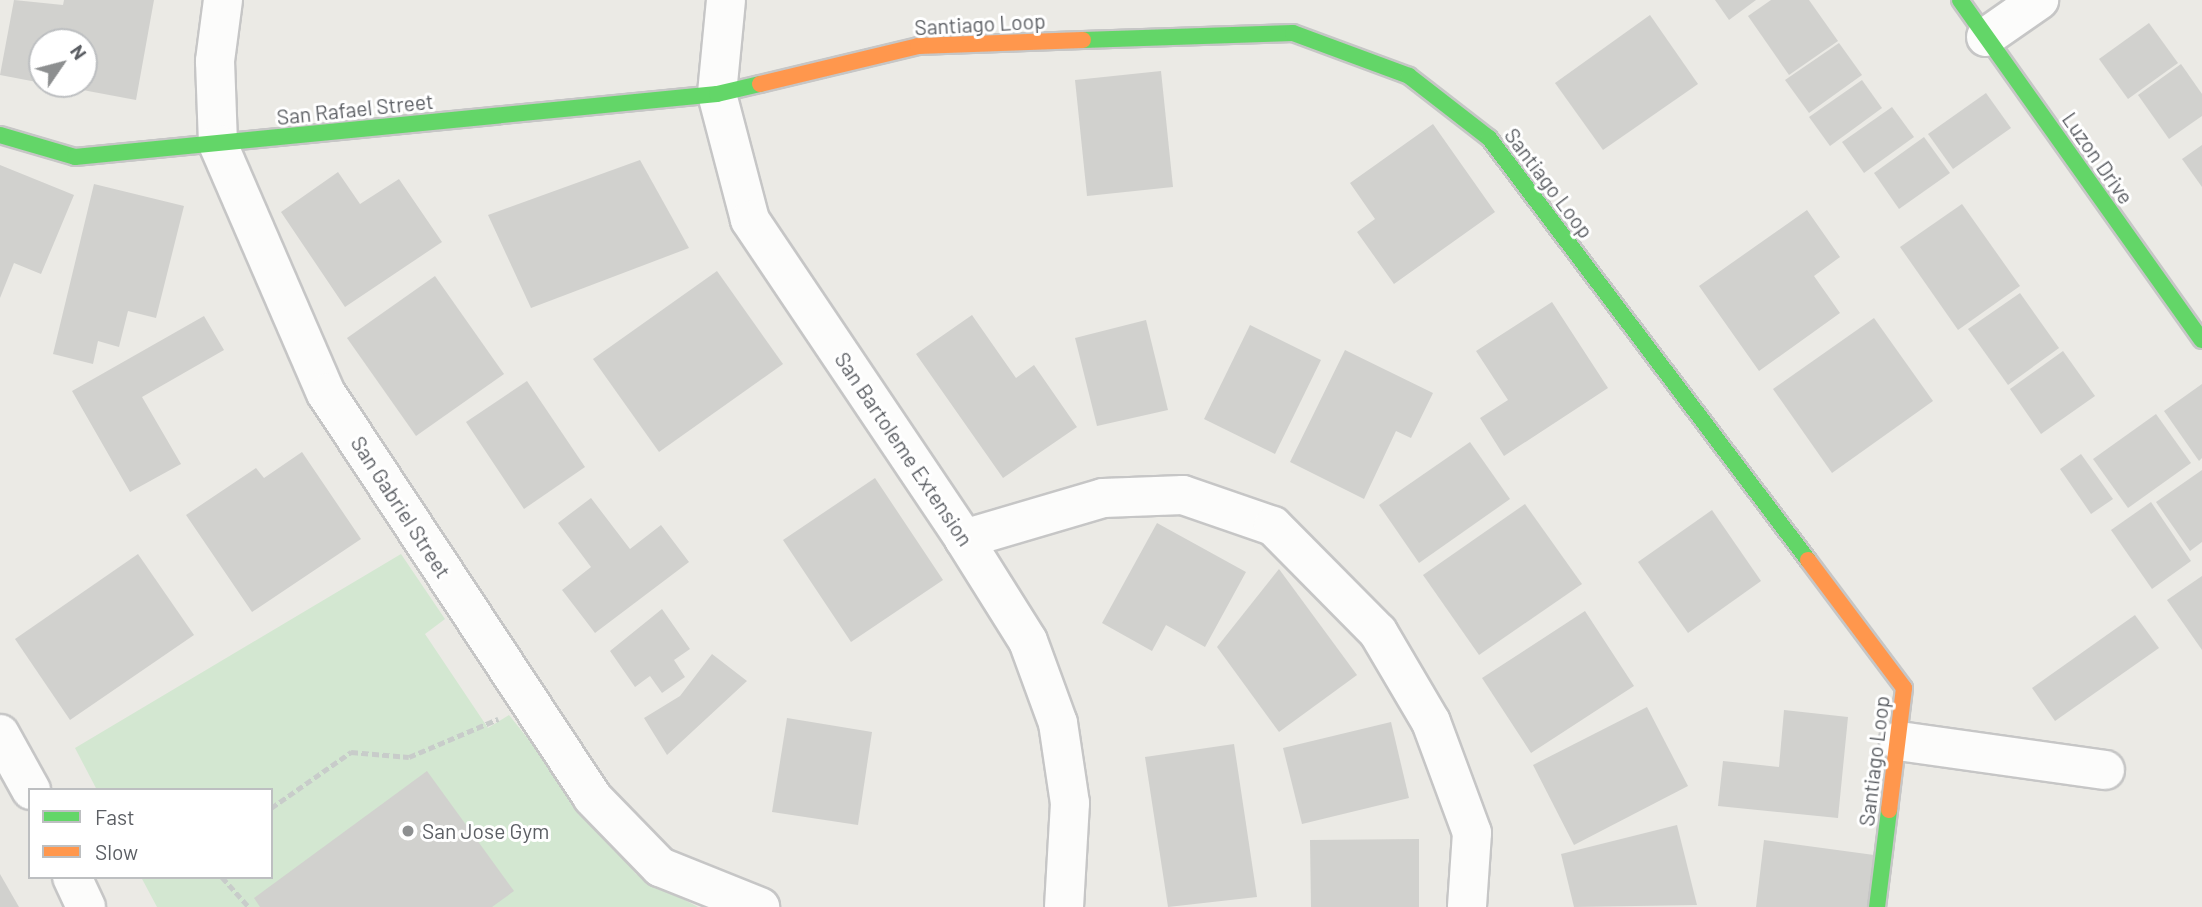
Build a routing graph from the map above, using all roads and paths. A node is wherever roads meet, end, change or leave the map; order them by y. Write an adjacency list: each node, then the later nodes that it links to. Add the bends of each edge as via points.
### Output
1 (223, 0): 8 (street, San Gabriel Street, via 215,61)
2 (726, 0): 6 (street, San Bartoleme Extension)
3 (1960, 0): 5 (street, Luzon Drive)
4 (2039, 0): 5 (street)
5 (1986, 37): 9 (street, Luzon Drive)
6 (717, 94): 8 (street, San Rafael Street); 10 (street, San Bartoleme Extension, via 750,220); 13 (street, Santiago Loop, via 918,46 1293,33 1409,76 1489,138 1904,688)
7 (0, 135): 8 (street, San Rafael Street, via 75,157)
8 (218, 144): 21 (street, San Gabriel Street, via 326,393 592,797 660,867)
9 (2202, 340)
10 (964, 538): 22 (street, San Bartoleme Extension, via 1028,641 1058,723 1070,803); 23 (street, via 1103,498 1183,495 1273,526 1378,632 1431,722 1472,833)
11 (510, 714): 16 (path, via 409,757 351,752)
12 (0, 734): 15 (street)
13 (1899, 741): 14 (street); 24 (street, Santiago Loop)
14 (2105, 770)
15 (30, 788)
16 (273, 807)
17 (73, 879): 19 (street)
18 (224, 879): 20 (path)
19 (86, 907)
20 (249, 907)
21 (760, 907)
22 (1065, 907)
23 (1467, 907)
24 (1877, 907)

